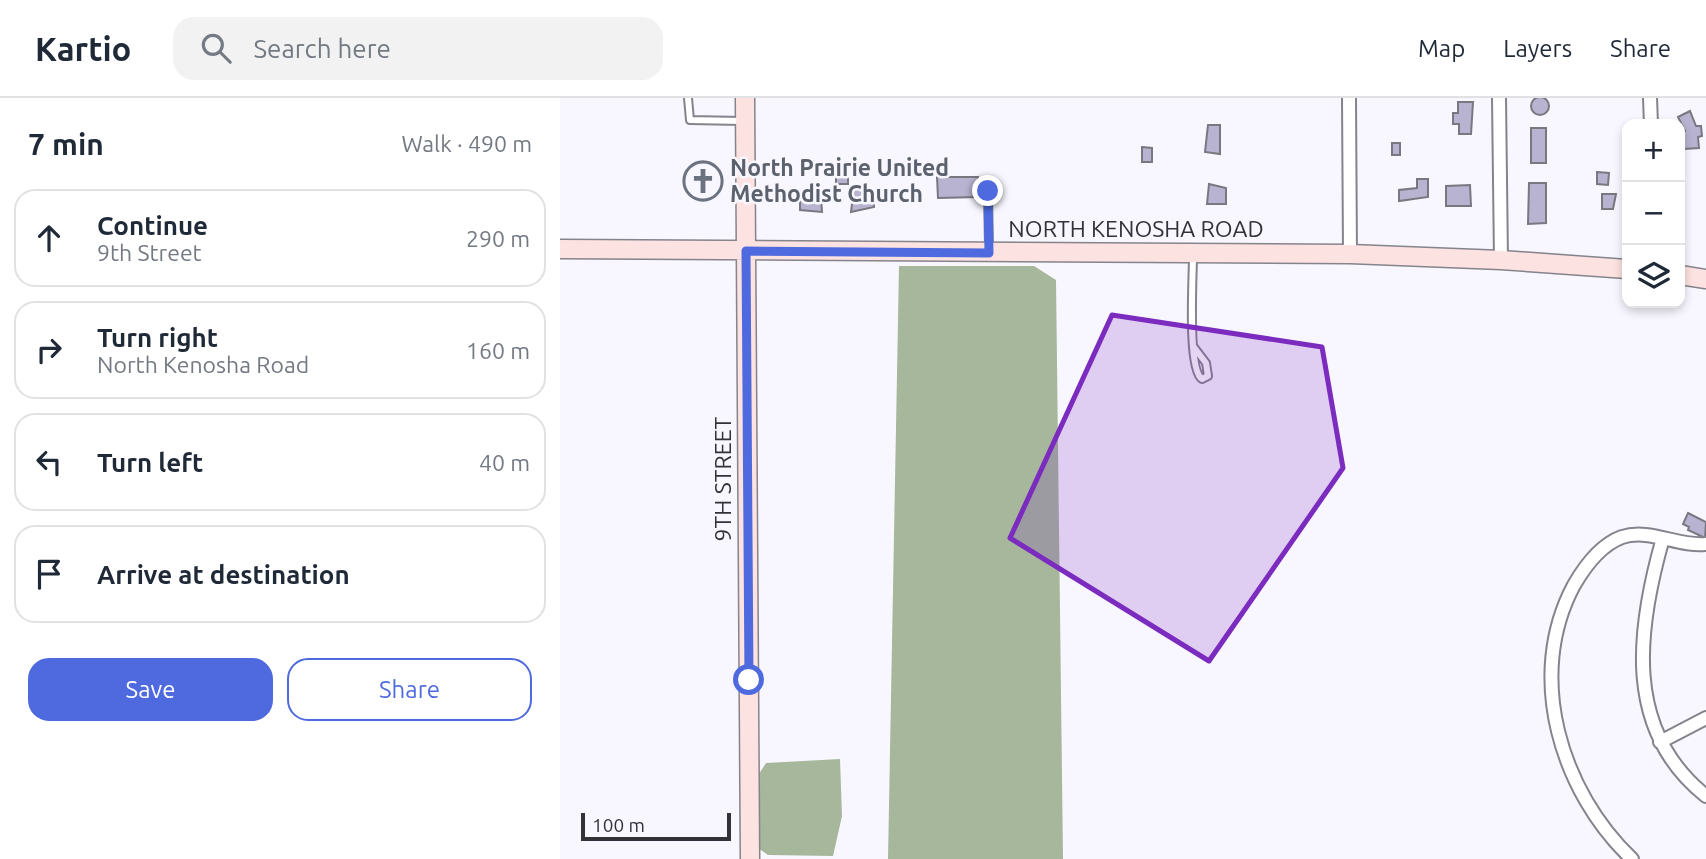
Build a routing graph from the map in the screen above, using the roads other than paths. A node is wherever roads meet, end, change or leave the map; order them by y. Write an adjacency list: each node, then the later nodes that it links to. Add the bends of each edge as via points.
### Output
1 (688, 98): 7 (lane, via 690,120)
2 (745, 98): 7 (street, 9TH STREET)
3 (1349, 98): 13 (street)
4 (1499, 98): 14 (street)
5 (1650, 98): 6 (street)
6 (1651, 119)
7 (745, 121): 10 (street, 9TH STREET)
8 (988, 191): 11 (lane)
9 (560, 249): 10 (street, NORTH KENOSHA ROAD)
10 (746, 251): 11 (street, NORTH KENOSHA ROAD); 24 (street, 9TH STREET)
11 (989, 253): 12 (street, NORTH KENOSHA ROAD)
12 (1193, 254): 13 (street, NORTH KENOSHA ROAD); 18 (lane)
13 (1350, 254): 14 (street, NORTH KENOSHA ROAD)
14 (1501, 260): 15 (street, NORTH KENOSHA ROAD)
15 (1622, 269)
16 (1685, 276): 17 (street)
17 (1706, 279)
18 (1193, 346): 18 (lane, via 1194,370 1202,379 1209,371)
19 (1663, 538): 20 (street); 22 (street, via 1643,642 1648,711); 25 (street, via 1622,537 1592,558 1567,598 1555,646 1554,703 1570,771 1587,804)
20 (1706, 544)
21 (1706, 718): 22 (street)
22 (1660, 742): 23 (street, via 1685,779)
23 (1706, 796)
24 (750, 859)
25 (1632, 859)

